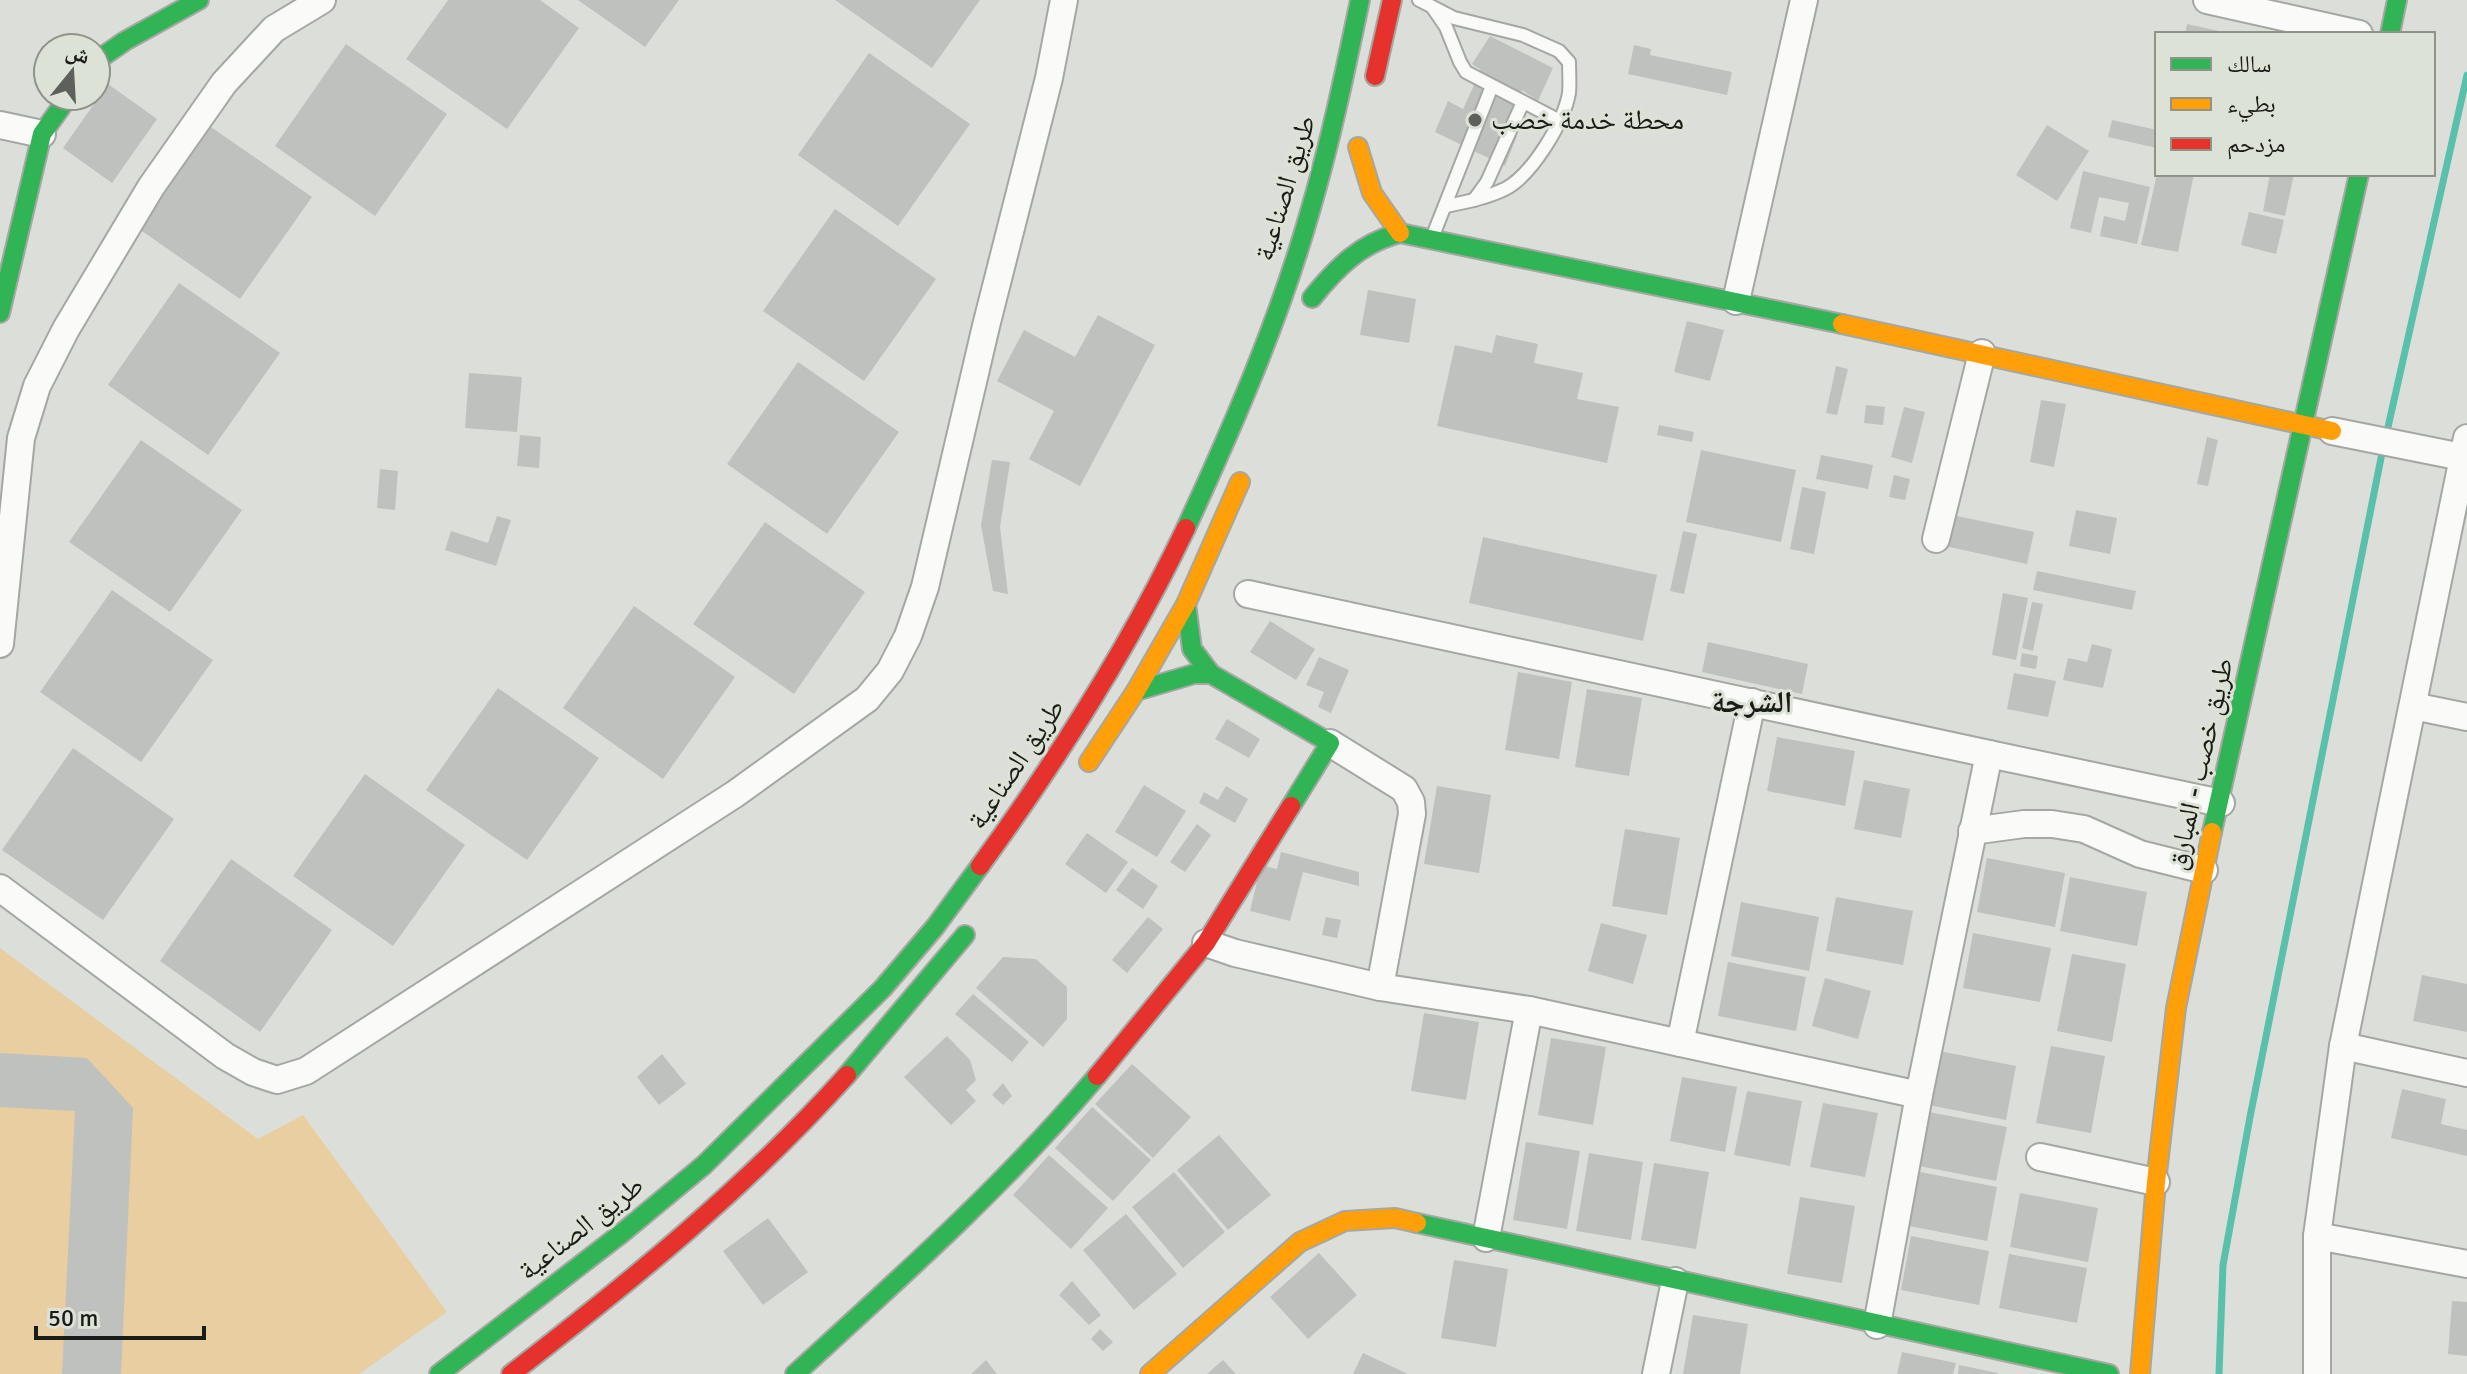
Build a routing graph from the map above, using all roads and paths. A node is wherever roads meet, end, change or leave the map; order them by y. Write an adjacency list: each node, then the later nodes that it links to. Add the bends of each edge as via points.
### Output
1 (199, 0): 12 (main road)
2 (322, 0): 37 (street, via 274,29 224,83 151,187 37,386 21,438)
3 (1064, 0): 49 (street, via 925,587 890,671 867,699 735,794 306,1071 277,1080 225,1056)
4 (1360, 0): 66 (main road, طريق الصناعية, via 1346,81 1311,209 1224,449 1144,612 1059,755 966,887 884,987 685,1183)
5 (1392, 0): 14 (main road)
6 (1804, 0): 27 (street)
7 (2207, 0): 10 (street)
8 (2397, 0): 11 (main road)
9 (1425, 3): 13 (lane, via 1446,27 1466,72); 17 (lane, via 1454,18 1523,35 1559,51 1569,62 1569,91)
10 (2350, 32)
11 (2390, 32)
12 (112, 50)
13 (1492, 86): 15 (lane); 23 (lane)
14 (1373, 87)
15 (1523, 102): 17 (lane); 22 (lane)
16 (58, 112): 19 (main road)
17 (1558, 120): 22 (lane, via 1541,153 1519,177 1507,188)
18 (0, 125): 19 (street)
19 (42, 134): 28 (main road)
20 (1351, 175): 24 (main road, طريق الصناعية, via 1360,139 1370,194)
21 (2359, 176): 30 (main road, طريق خصب - المبارق)
22 (1474, 200): 23 (lane)
23 (1446, 206): 25 (lane)
24 (1400, 233): 25 (main road); 26 (main road, طريق الصناعية, via 1363,245 1331,274 1309,305)
25 (1430, 241): 27 (main road)
26 (1325, 257)
27 (1736, 301): 29 (main road)
28 (0, 313)
29 (1982, 353): 30 (main road); 34 (street)
30 (2303, 426): 31 (main road); 46 (main road, طريق خصب - المبارق)
31 (2332, 431): 32 (street)
32 (2458, 451): 41 (street)
33 (1250, 458): 36 (main road)
34 (1936, 539)
35 (1248, 594): 40 (street)
36 (1186, 604): 38 (main road, via 1192,649); 39 (main road)
37 (0, 644)
38 (1211, 674): 39 (main road); 43 (main road)
39 (1136, 691): 45 (main road)
40 (1752, 702): 44 (street); 54 (street)
41 (2413, 706): 42 (street); 55 (street)
42 (2467, 717)
43 (1330, 743): 51 (main road); 52 (street, via 1404,789 1411,802)
44 (1989, 754): 46 (street); 47 (street)
45 (1082, 772)
46 (2221, 803): 48 (main road, طريق خصب - المبارق)
47 (1972, 831): 48 (street, via 2024,824 2084,829 2140,854); 57 (street)
48 (2204, 870): 59 (main road, طريق خصب - المبارق, via 2176,1008)
49 (0, 888)
50 (981, 916): 67 (main road, via 908,1007 710,1212)
51 (1206, 943): 52 (street); 65 (main road, via 1043,1140)
52 (1380, 987): 53 (street)
53 (1529, 1010): 54 (street); 61 (street)
54 (1680, 1043): 57 (street)
55 (2343, 1046): 56 (street); 60 (street)
56 (2467, 1073)
57 (1919, 1095): 64 (street)
58 (2040, 1157): 59 (street)
59 (2156, 1182): 71 (main road, طريق خصب - المبارق)
60 (2317, 1236): 62 (street); 72 (street)
61 (1486, 1238): 63 (main road); 68 (main road, via 1395,1218 1345,1221 1300,1242)
62 (2467, 1264)
63 (1675, 1281): 64 (main road); 69 (street)
64 (1877, 1325): 70 (main road)
65 (802, 1372)
66 (439, 1374)
67 (511, 1374)
68 (1150, 1374)
69 (1656, 1374)
70 (2109, 1374)
71 (2140, 1374)
72 (2317, 1374)

